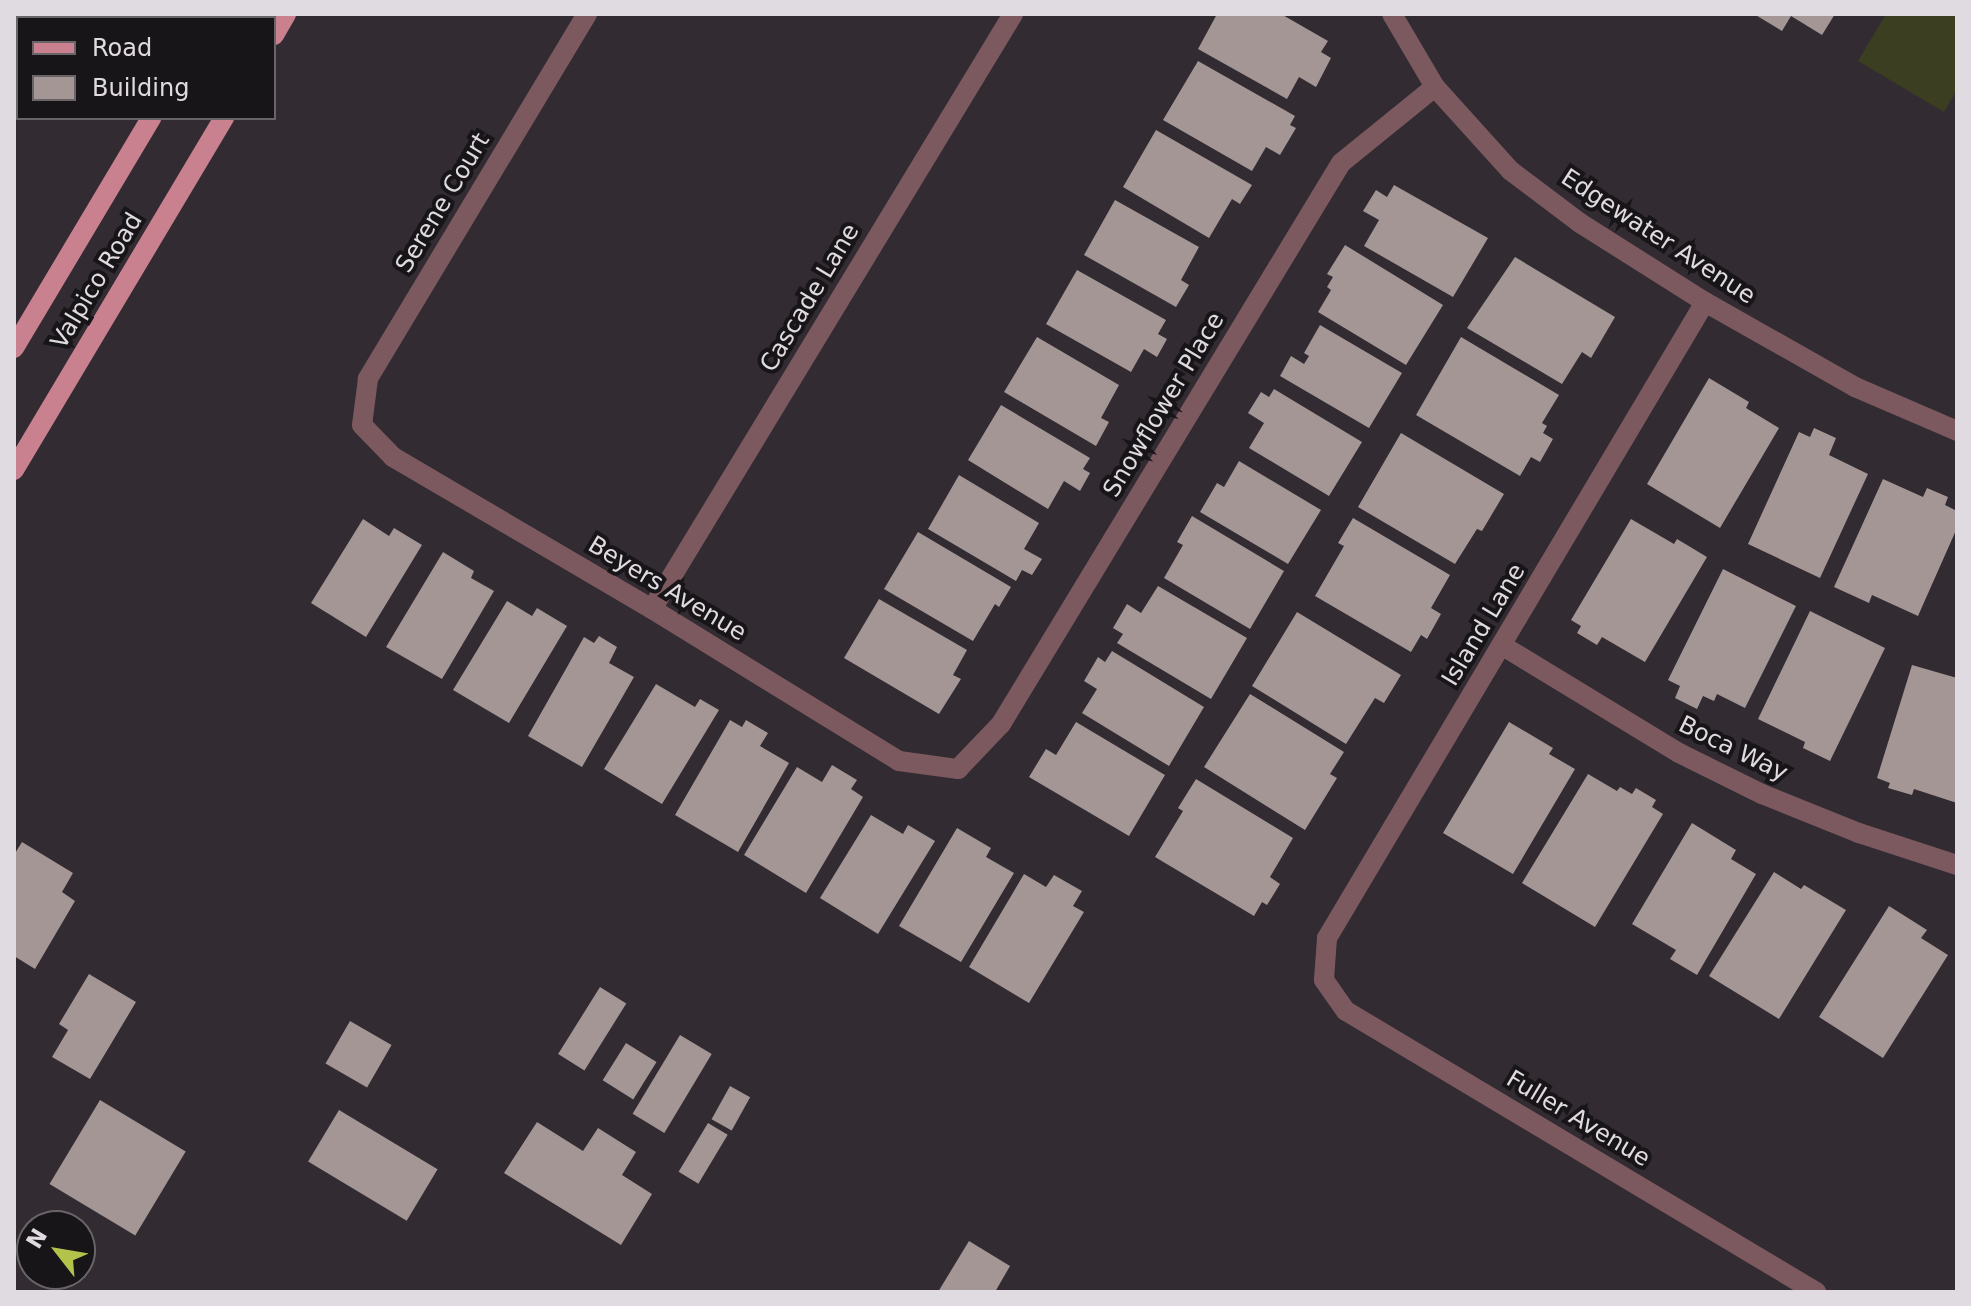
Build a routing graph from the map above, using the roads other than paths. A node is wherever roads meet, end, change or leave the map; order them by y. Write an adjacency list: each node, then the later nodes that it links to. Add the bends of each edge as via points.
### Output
1 (286, 14): 5 (main road)
2 (587, 14): 11 (street, Serene Court, via 368,379)
3 (1013, 14): 14 (street, Cascade Lane)
4 (1392, 14): 6 (street, Edgewater Avenue)
5 (276, 32)
6 (1435, 87): 9 (street, Edgewater Avenue, via 1511,171 1580,223); 16 (street, Snowflower Place, via 1341,163 1001,724)
7 (150, 120): 10 (main road, Valpico Road)
8 (223, 120): 13 (main road, Valpico Road)
9 (1705, 302): 12 (street, Edgewater Avenue, via 1855,387); 15 (street, Island Lane)
10 (14, 348)
11 (362, 425): 14 (street, Beyers Avenue, via 393,457)
12 (1957, 431)
13 (14, 470)
14 (652, 609): 16 (street, Beyers Avenue, via 899,761)
15 (1503, 646): 17 (street, Boca Way, via 1679,753 1762,794); 18 (street, Island Lane, via 1327,938)
16 (958, 769)
17 (1957, 865)
18 (1324, 980): 19 (street, Fuller Avenue, via 1346,1011)
19 (1816, 1292)

